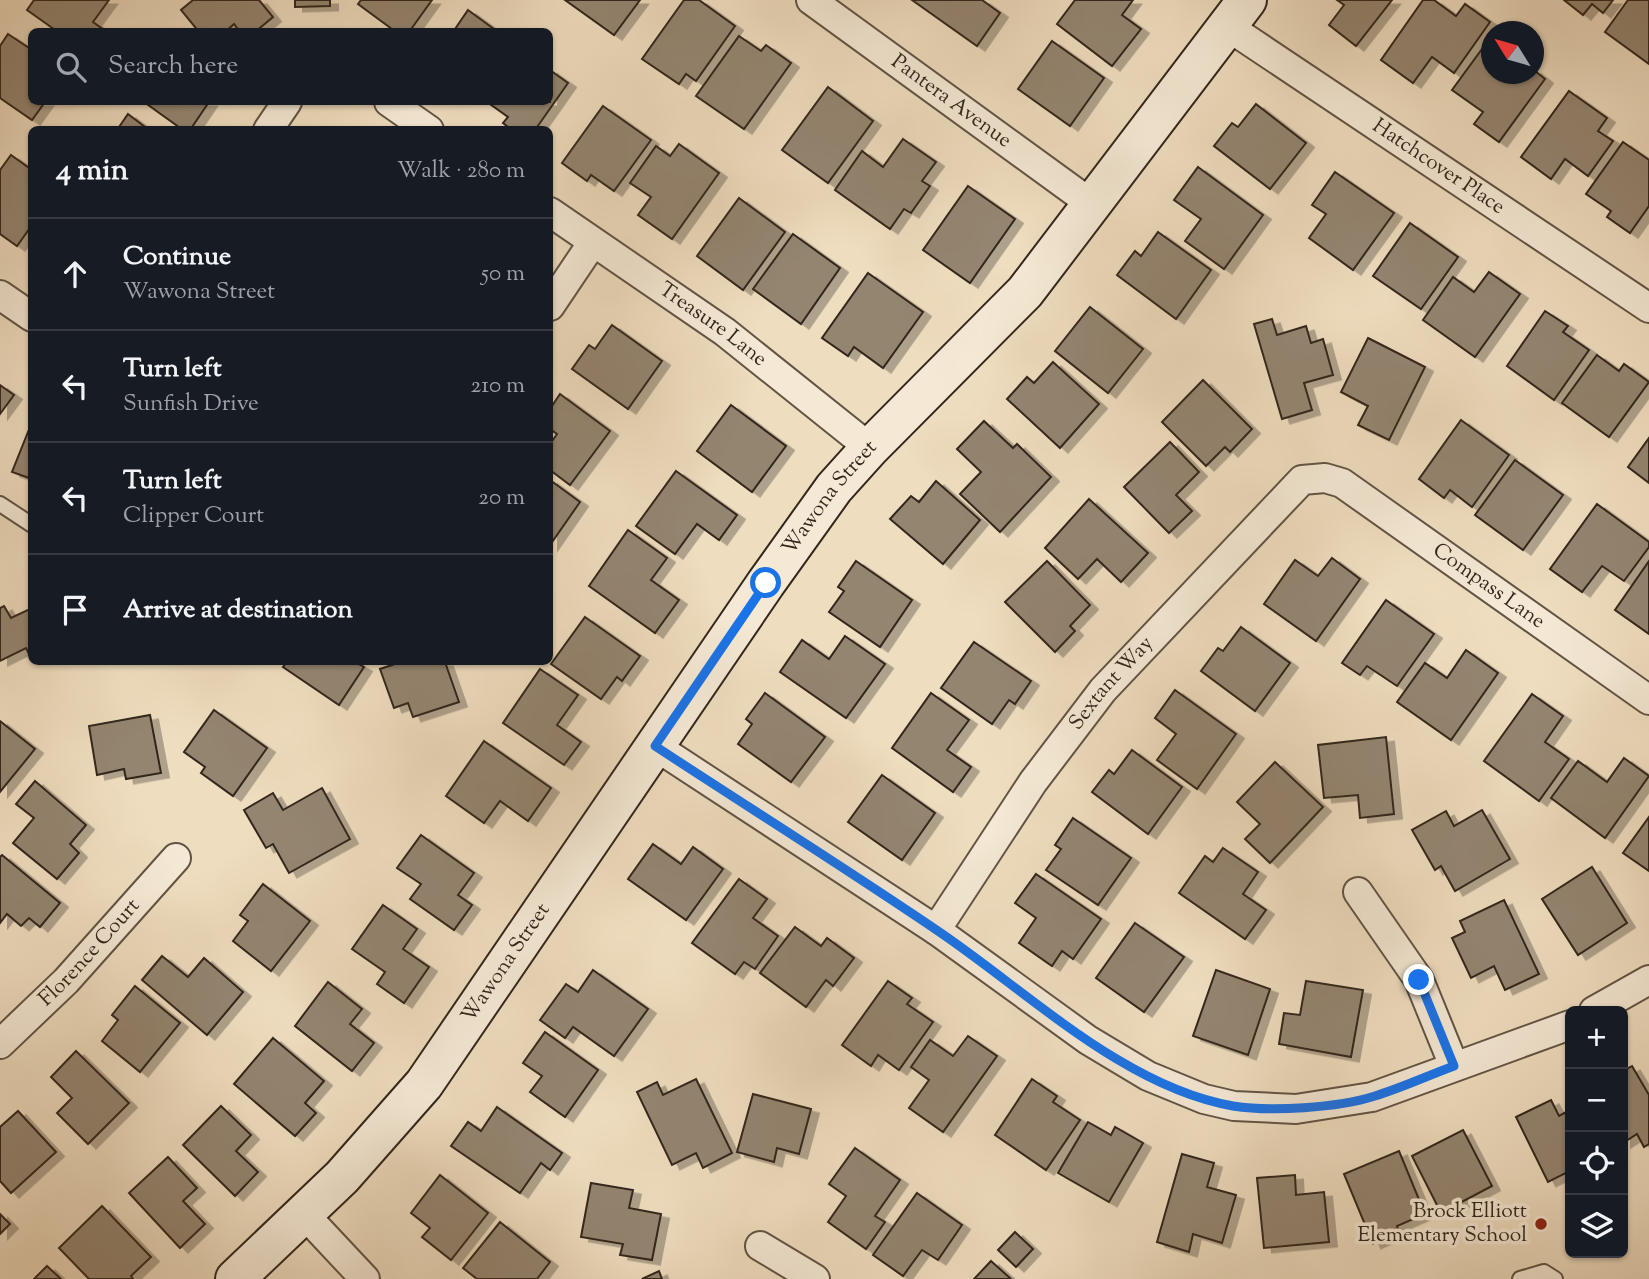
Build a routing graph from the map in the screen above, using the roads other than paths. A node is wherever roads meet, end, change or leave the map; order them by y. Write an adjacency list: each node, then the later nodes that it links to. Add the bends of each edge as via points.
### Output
1 (823, 3): 7 (street, Pantera Avenue)
2 (1237, 13): 7 (street, Wawona Street); 12 (street, Hatchcover Place)
3 (285, 105): 5 (street)
4 (392, 105): 6 (street)
5 (271, 126)
6 (423, 126)
7 (1093, 205): 14 (street, Wawona Street, via 1025,292)
8 (553, 214): 9 (street, Treasure Lane)
9 (593, 242): 11 (street); 14 (street, Treasure Lane, via 724,332)
10 (0, 295): 13 (street)
11 (553, 302)
12 (1649, 308)
13 (28, 314)
14 (870, 448): 19 (street, Wawona Street, via 819,509)
15 (1325, 478): 18 (street, Compass Lane, via 1342,483); 22 (street, Sextant Way, via 1302,480 1292,488 1103,690 1033,782)
16 (0, 504): 17 (lane)
17 (28, 522)
18 (1649, 700)
19 (655, 746): 22 (street); 28 (street, Wawona Street, via 424,1084)
20 (176, 858): 26 (street, Florence Court, via 66,981)
21 (1358, 892): 27 (street, via 1419,980)
22 (936, 930): 27 (street, via 1088,1040 1148,1076 1234,1106 1296,1110 1372,1097)
23 (1649, 980): 24 (street)
24 (1603, 1006)
25 (1565, 1027): 27 (street)
26 (0, 1044)
27 (1454, 1066)
28 (304, 1215): 30 (street, Wawona Street); 31 (street)
29 (760, 1246): 32 (street)
30 (235, 1279)
31 (365, 1279)
32 (815, 1279)
33 (1520, 1279): 34 (lane, via 1544,1272)
34 (1556, 1279)

